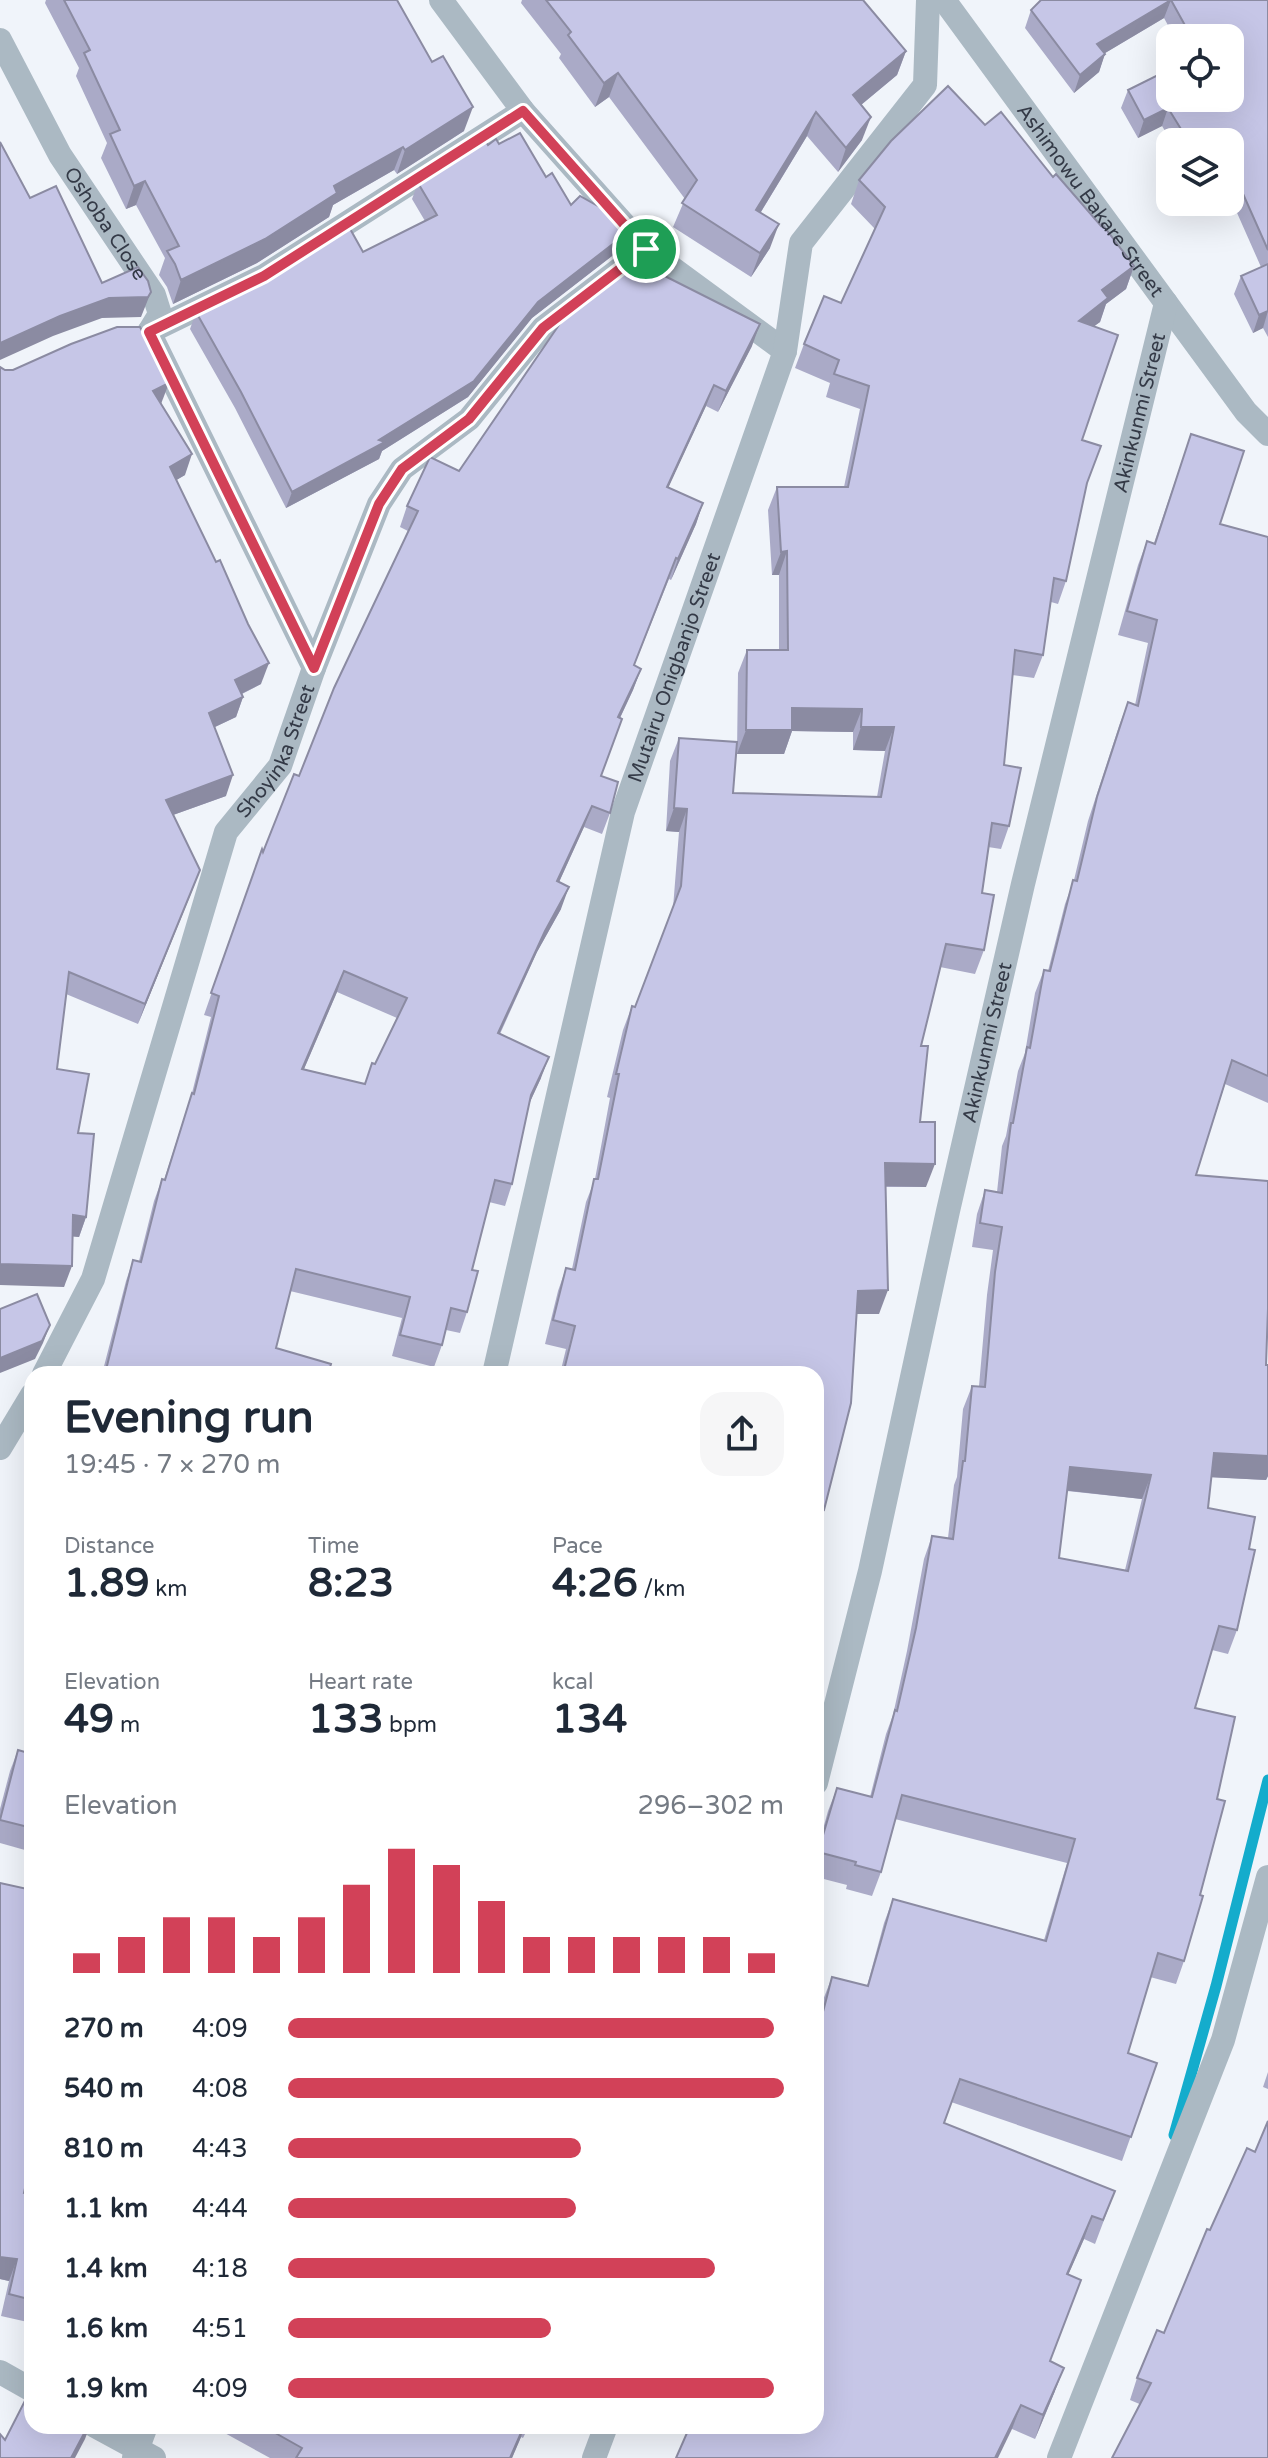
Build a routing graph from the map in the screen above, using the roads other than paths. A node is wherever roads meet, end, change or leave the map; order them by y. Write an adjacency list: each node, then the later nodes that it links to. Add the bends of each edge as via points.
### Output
1 (441, 0): 5 (street)
2 (928, 0): 10 (street, Mutairu Onigbanjo Street, via 925,85 801,243)
3 (944, 0): 7 (street, Ashimowu Bakare Street)
4 (0, 40): 9 (street, Oshoba Close, via 60,155 154,295 160,314)
5 (523, 111): 6 (street); 9 (street, via 264,276)
6 (646, 249): 10 (street); 12 (street, Shoyinka Street, via 543,328 469,419 402,469 379,504)
7 (1166, 303): 11 (street, Ashimowu Bakare Street); 17 (street, Akinkunmi Street, via 1023,884 870,1571)
8 (121, 332): 9 (street)
9 (149, 332): 12 (street)
10 (785, 351): 14 (street, Mutairu Onigbanjo Street, via 623,812)
11 (1268, 434)
12 (314, 668): 13 (street, Shoyinka Street, via 280,766 226,832 93,1279)
13 (48, 1366)
14 (496, 1366)
15 (24, 1408): 16 (street)
16 (0, 1448)
17 (824, 1752)
18 (1268, 1877): 26 (street, via 1223,2040)
19 (0, 2372): 20 (street)
20 (24, 2386)
21 (108, 2434): 24 (street)
22 (145, 2434): 24 (street)
23 (603, 2434): 25 (street)
24 (141, 2455)
25 (594, 2458)
26 (1059, 2458)

